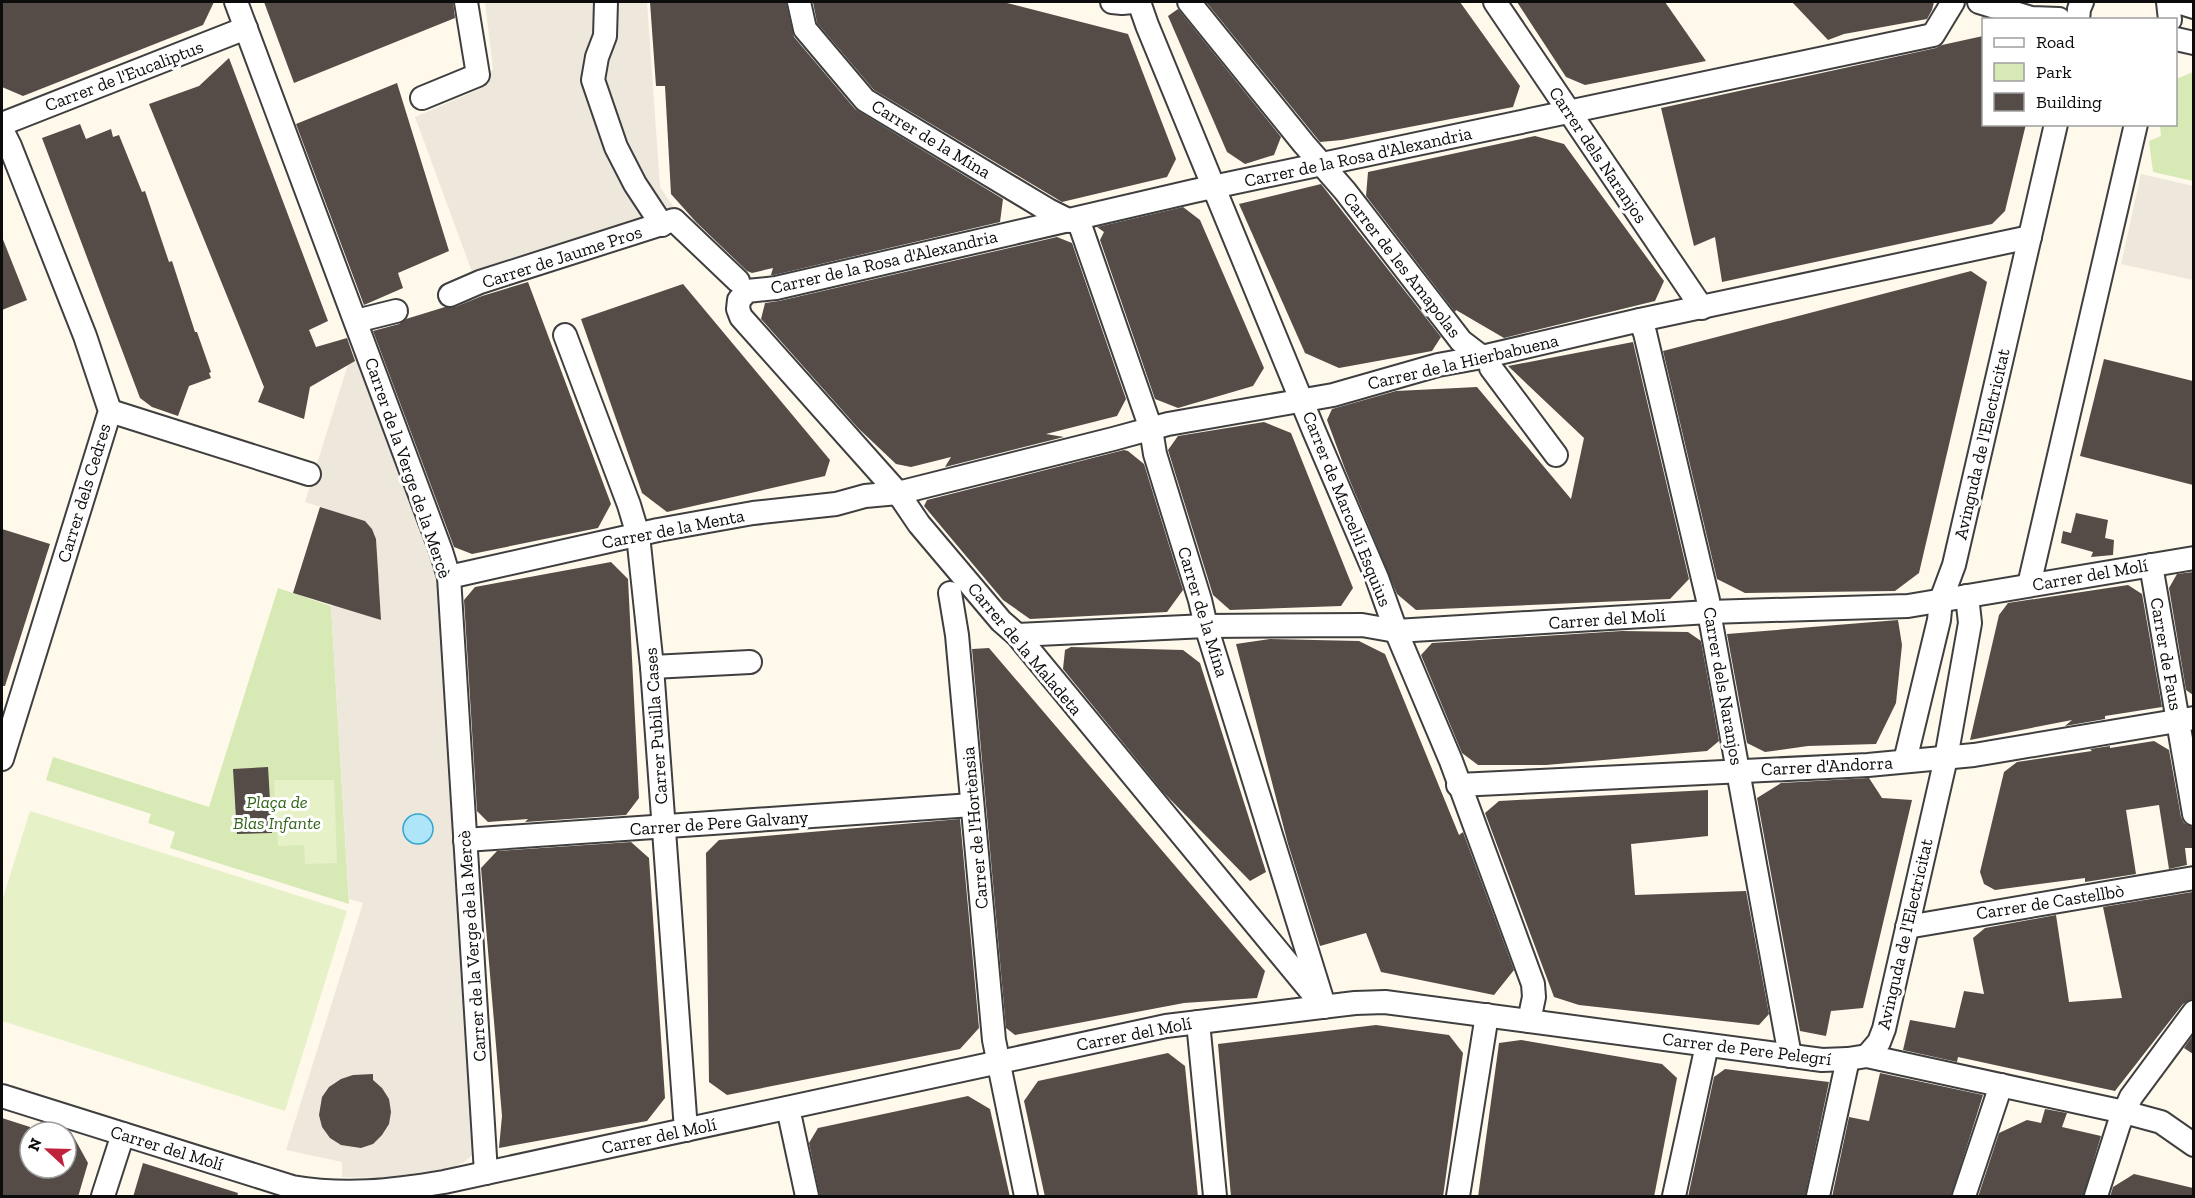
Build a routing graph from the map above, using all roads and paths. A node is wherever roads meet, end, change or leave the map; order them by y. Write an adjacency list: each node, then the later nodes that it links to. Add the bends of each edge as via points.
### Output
1 (236, 2): 21 (street, Carrer de la Verge de la Mercè)
2 (466, 2): 24 (street, via 478,75)
3 (606, 2): 33 (street, via 605,36 593,80 616,147 635,184)
4 (799, 2): 32 (street, Carrer de la Mina, via 805,29 865,100 1048,210)
5 (1112, 2): 6 (street)
6 (1133, 2)
7 (1139, 2): 31 (street, Carrer de Marcel·lí Esquius)
8 (1189, 2): 30 (street, Carrer de les Amapolas)
9 (1495, 2): 25 (street, Carrer dels Naranjos)
10 (1953, 2): 25 (street, Carrer de la Rosa d'Alexandria, via 1933,35)
11 (1979, 2): 17 (street)
12 (2020, 2): 18 (street)
13 (2082, 2): 19 (street)
14 (2168, 2): 20 (street)
15 (2178, 2): 16 (street)
16 (2193, 7)
17 (2031, 18)
18 (2058, 18)
19 (2078, 18)
20 (2170, 18)
21 (246, 28): 26 (street, Carrer de l'Eucaliptus); 40 (street, Carrer de la Verge de la Mercè)
22 (2177, 39): 23 (street)
23 (2193, 43)
24 (422, 98)
25 (1568, 111): 30 (street, Carrer de la Rosa d'Alexandria); 37 (street, Carrer dels Naranjos)
26 (2, 124)
27 (2056, 126): 34 (street, Avinguda de l'Electricitat)
28 (2136, 126): 53 (street)
29 (2, 130): 44 (street, Carrer dels Cedres, via 85,336)
30 (1322, 164): 31 (street, Carrer de la Rosa d'Alexandria); 42 (street, Carrer de les Amapolas, via 1461,341)
31 (1215, 187): 32 (street, Carrer de la Rosa d'Alexandria); 43 (street, Carrer de Marcel·lí Esquius)
32 (1074, 220): 35 (street, Carrer de la Rosa d'Alexandria, via 776,288); 45 (street, Carrer de la Mina)
33 (668, 222): 35 (street); 36 (street, Carrer de Jaume Pros, via 543,274 480,282)
34 (2030, 237): 37 (street, Carrer de la Hierbabuena); 56 (street, Avinguda de l'Electricitat, via 1954,565)
35 (742, 286): 48 (street, Carrer de la Maladeta, via 738,309 741,316)
36 (450, 295)
37 (1702, 308): 39 (street, Carrer de la Hierbabuena)
38 (396, 311): 40 (street)
39 (1640, 320): 42 (street, Carrer de la Hierbabuena); 57 (street, Carrer dels Naranjos)
40 (356, 321): 52 (street, Carrer de la Verge de la Mercè)
41 (564, 335): 49 (street, Carrer Pubilla Cases)
42 (1487, 363): 43 (street, Carrer de la Hierbabuena, via 1438,365 1332,395); 46 (street, Carrer de les Amapolas)
43 (1302, 399): 45 (street, Carrer de la Hierbabuena); 59 (street, Carrer de Marcel·lí Esquius)
44 (110, 411): 47 (street); 65 (street, Carrer dels Cedres)
45 (1151, 429): 48 (street, Carrer de la Hierbabuena); 58 (street, Carrer de la Mina)
46 (1556, 455)
47 (309, 474)
48 (898, 493): 49 (street, Carrer de la Menta, via 753,513); 60 (street, Carrer de la Maladeta, via 931,538)
49 (638, 535): 52 (street, Carrer de la Menta); 62 (street, Carrer Pubilla Cases)
50 (2193, 558): 51 (street, Carrer del Molí)
51 (2151, 565): 53 (street, Carrer del Molí); 63 (street, Carrer de Faus)
52 (449, 577): 72 (street, Carrer de la Verge de la Mercè)
53 (2028, 585): 55 (street, Carrer del Molí)
54 (950, 593): 69 (street, Carrer de l'Hortènsia)
55 (1967, 596): 56 (street, Carrer del Molí); 64 (street, Avinguda de l'Electricitat, via 1970,623)
56 (1941, 600): 57 (street, Carrer del Molí, via 1908,606); 66 (street, Avinguda de l'Electricitat)
57 (1709, 612): 59 (street, Carrer del Molí); 67 (street, Carrer dels Naranjos)
58 (1206, 626): 59 (street, Carrer del Molí, via 1362,625); 60 (street, Carrer del Molí); 75 (street, Carrer de la Mina)
59 (1396, 631): 68 (street, Carrer de Marcel·lí Esquius)
60 (1017, 635): 75 (street, Carrer de la Maladeta)
61 (750, 662): 62 (street)
62 (652, 667): 71 (street, Carrer Pubilla Cases)
63 (2186, 719): 64 (street, Carrer d'Andorra); 70 (street, Carrer de Faus)
64 (1946, 758): 66 (street, Carrer d'Andorra); 74 (street, Avinguda de l'Electricitat)
65 (2, 759)
66 (1905, 762): 67 (street, Carrer d'Andorra)
67 (1738, 770): 68 (street, Carrer d'Andorra); 81 (street, Carrer dels Naranjos)
68 (1458, 785): 78 (street, Carrer de Marcel·lí Esquius, via 1533,984)
69 (972, 805): 71 (street, Carrer de Pere Galvany); 83 (street, Carrer de l'Hortènsia)
70 (2193, 814)
71 (663, 827): 72 (street, Carrer de Pere Galvany); 88 (street, Carrer Pubilla Cases)
72 (465, 840): 91 (street, Carrer de la Verge de la Mercè)
73 (2193, 878): 74 (street, Carrer de Castellbò)
74 (1907, 927): 82 (street, Avinguda de l'Electricitat, via 1884,1029 1879,1042)
75 (1324, 1006): 77 (street, Carrer de Pere Pelegrí, via 1385,1002); 79 (street, Carrer del Molí)
76 (2193, 1012): 87 (street)
77 (1487, 1015): 78 (street, Carrer de Pere Pelegrí); 97 (street)
78 (1529, 1021): 80 (street, Carrer de Pere Pelegrí)
79 (1197, 1022): 83 (street, Carrer del Molí); 96 (street)
80 (1707, 1045): 81 (street, Carrer de Pere Pelegrí); 98 (street)
81 (1790, 1056): 82 (street, Carrer de Pere Pelegrí, via 1822,1060)
82 (1858, 1058): 84 (street, Carrer de Pere Pelegrí); 99 (street, Avinguda de l'Electricitat)
83 (998, 1063): 86 (street, Carrer del Molí); 95 (street, Carrer de l'Hortènsia)
84 (2001, 1085): 87 (street, Carrer de Pere Pelegrí); 100 (street)
85 (2, 1096): 89 (street, Carrer del Molí)
86 (788, 1108): 88 (street, Carrer del Molí); 94 (street)
87 (2124, 1112): 90 (street, Carrer de Pere Pelegrí, via 2161,1122); 101 (street)
88 (686, 1130): 91 (street, Carrer del Molí)
89 (123, 1134): 92 (street, Carrer del Molí); 93 (street)
90 (2193, 1145)
91 (486, 1173): 92 (street, Carrer del Molí, via 398,1190)
92 (323, 1195)
93 (103, 1197)
94 (807, 1197)
95 (1026, 1197)
96 (1215, 1197)
97 (1458, 1197)
98 (1674, 1197)
99 (1818, 1197)
100 (1964, 1197)
101 (2096, 1197)

